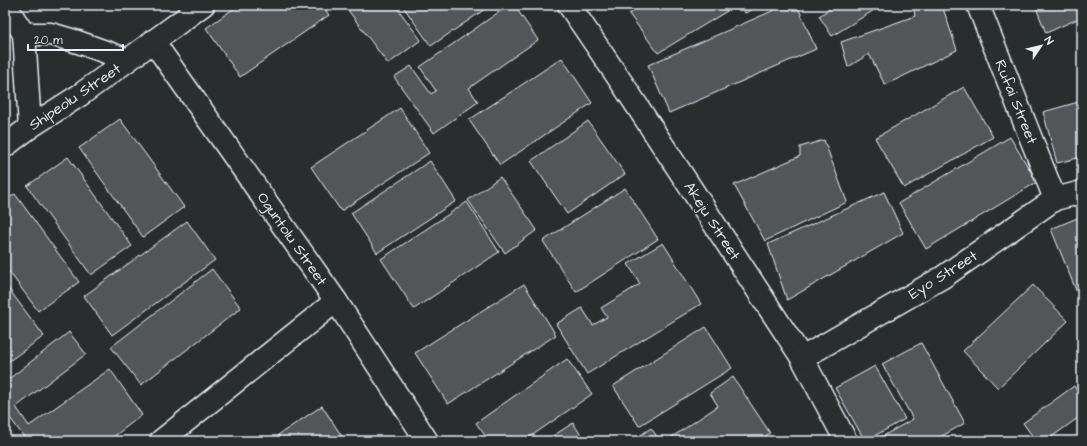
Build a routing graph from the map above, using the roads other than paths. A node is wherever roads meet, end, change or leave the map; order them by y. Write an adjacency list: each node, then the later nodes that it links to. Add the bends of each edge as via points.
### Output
1 (5, 5): 5 (street)
2 (203, 5): 6 (street, Shipeolu Street)
3 (569, 5): 13 (street, Akeju Street)
4 (978, 5): 11 (street, Rufai Street)
5 (24, 34): 7 (street, via 51,34); 8 (street)
6 (153, 41): 7 (street, Shipeolu Street); 12 (street, Oguntolu Street)
7 (128, 60): 8 (street, Shipeolu Street)
8 (30, 127): 9 (street, Shipeolu Street)
9 (5, 146)
10 (1082, 192): 11 (street, Eyo Street)
11 (1055, 199): 13 (street, Eyo Street, via 943,277)
12 (336, 301): 14 (street); 15 (street, Oguntolu Street)
13 (802, 358): 16 (street, Akeju Street)
14 (162, 441)
15 (427, 441)
16 (846, 441)

